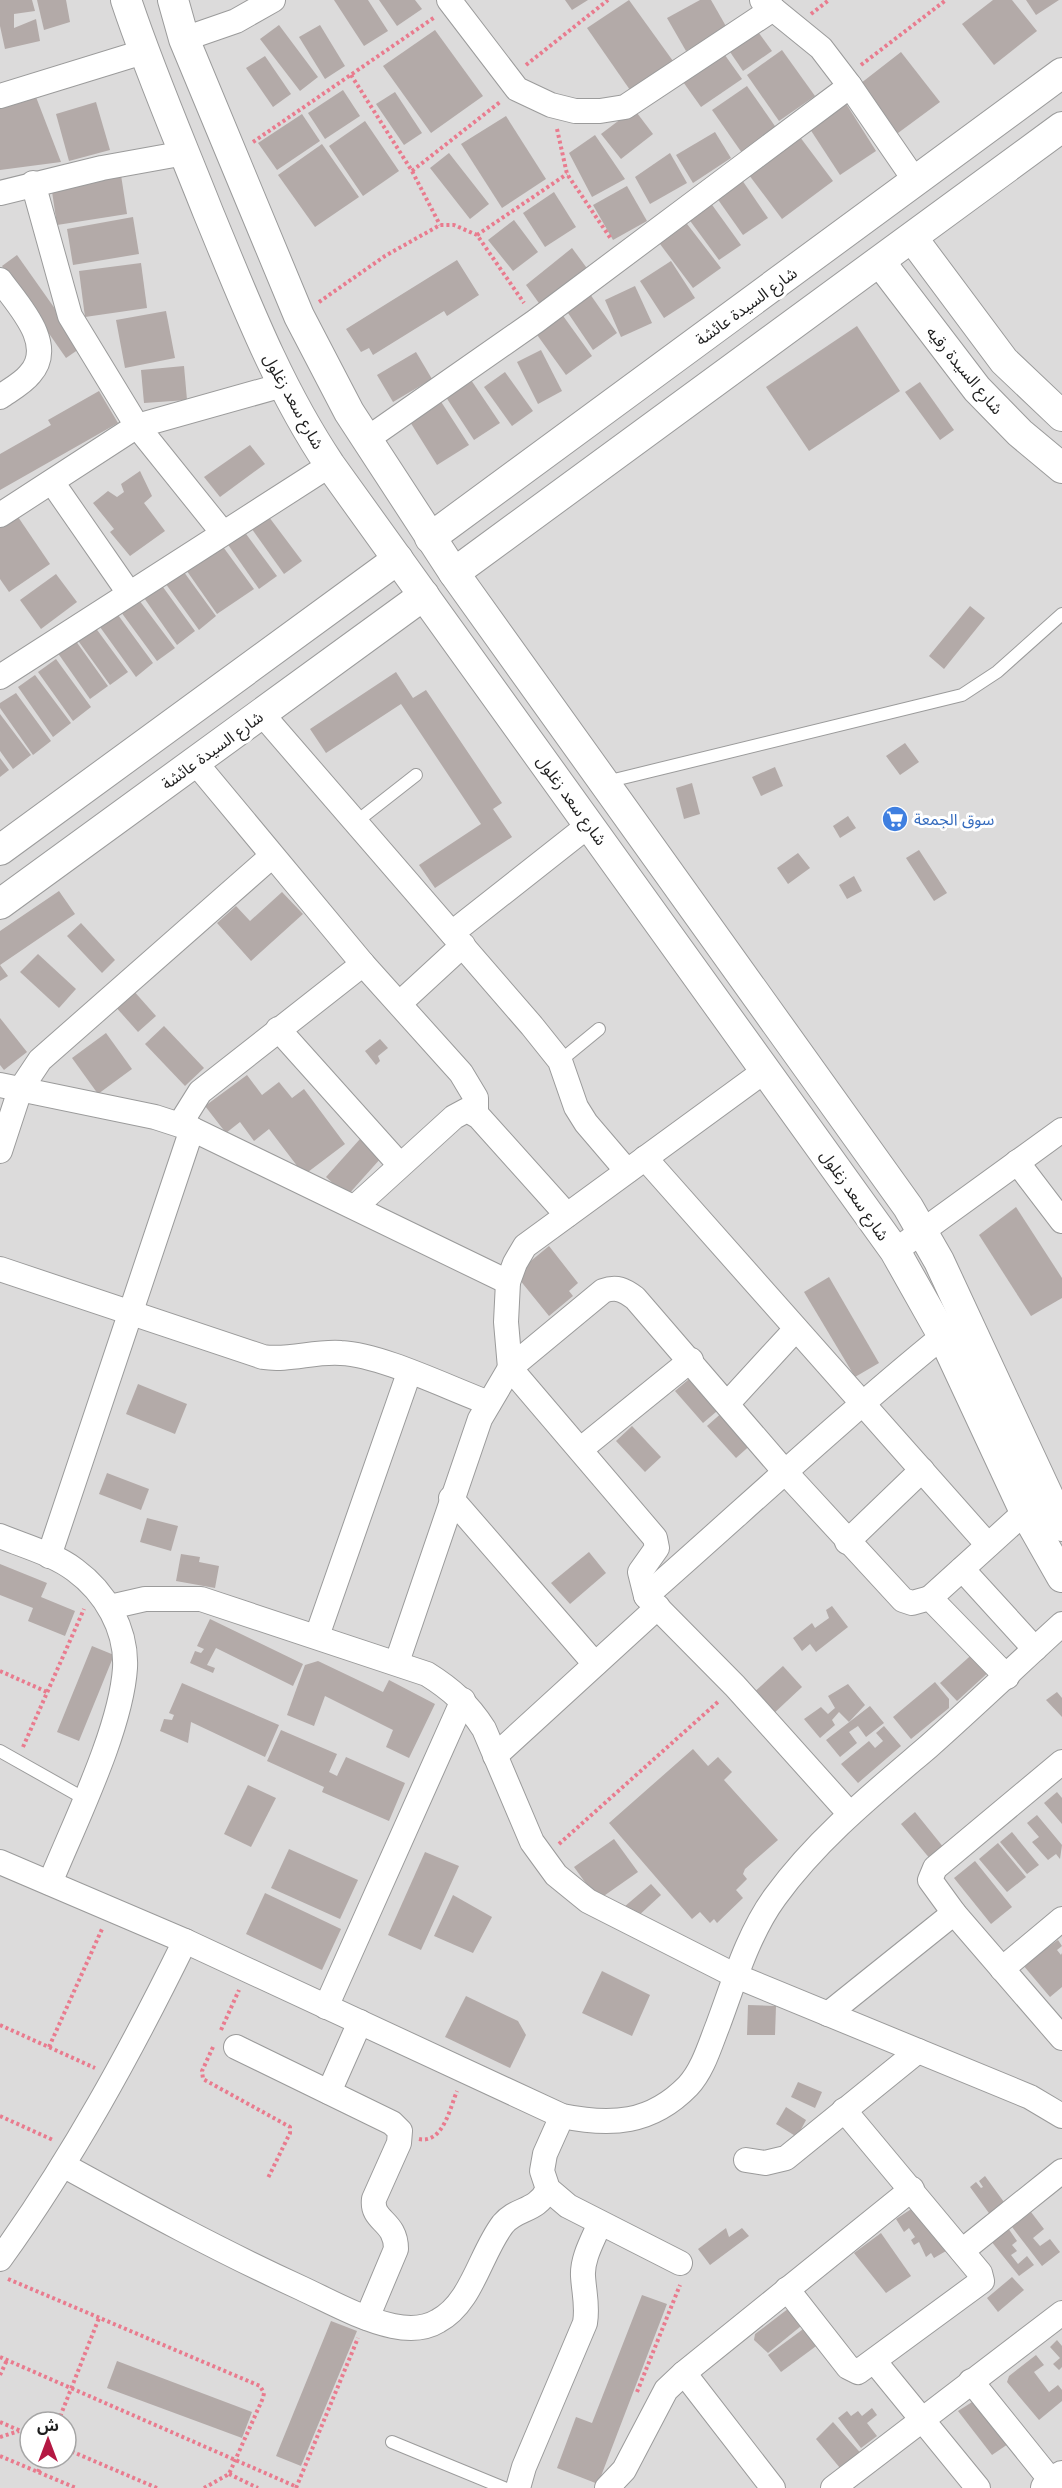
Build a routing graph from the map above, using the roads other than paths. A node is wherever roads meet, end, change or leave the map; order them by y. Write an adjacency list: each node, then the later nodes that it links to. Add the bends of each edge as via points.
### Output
1 (126, 0): 7 (street, شارع سعد زغلول)
2 (173, 0): 6 (street, شارع سعد زغلول)
3 (273, 0): 6 (street, via 236,21)
4 (768, 4): 5 (street, via 625,107 600,111 575,111 551,105 513,84); 9 (street, via 821,48)
5 (460, 5)
6 (184, 39): 20 (street, شارع سعد زغلول)
7 (143, 52): 10 (street); 12 (street, شارع سعد زغلول)
8 (1062, 72): 13 (street, شارع السيدة عائشة)
9 (847, 82): 13 (street); 27 (street, via 624,256)
10 (0, 96)
11 (1062, 128): 16 (street)
12 (185, 153): 14 (street); 22 (street, شارع سعد زغلول)
13 (916, 182): 19 (street, شارع السيدة عائشة)
14 (33, 183): 15 (street); 26 (street, via 70,316)
15 (0, 193)
16 (913, 238): 17 (street); 25 (street, via 1004,361)
17 (880, 262): 21 (street); 29 (street, شارع السيدة رقيه, via 976,389)
18 (0, 280): 24 (street, via 33,328 40,352 29,377)
19 (772, 287): 21 (street); 33 (street, شارع السيدة عائشة)
20 (299, 315): 22 (street); 27 (street, شارع سعد زغلول, via 330,378)
21 (797, 322): 35 (street)
22 (258, 334): 23 (street, شارع سعد زغلول)
23 (283, 385): 26 (street); 28 (street, شارع سعد زغلول)
24 (0, 397)
25 (1062, 416)
26 (137, 426): 30 (street); 32 (street)
27 (367, 439): 33 (street, شارع سعد زغلول)
28 (330, 465): 32 (street); 34 (street, شارع سعد زغلول)
29 (1062, 468)
30 (52, 482): 31 (street); 36 (street)
31 (0, 515)
32 (223, 533): 36 (street)
33 (430, 538): 35 (street, شارع سعد زغلول)
34 (398, 559): 37 (street, شارع سعد زغلول); 38 (street)
35 (454, 573): 42 (street, شارع سعد زغلول)
36 (129, 592): 41 (street)
37 (424, 595): 40 (street, شارع السيدة عائشة); 43 (street, شارع سعد زغلول)
38 (334, 605): 40 (street); 50 (street)
39 (1062, 614): 47 (lane, via 997,672 962,696)
40 (363, 640): 44 (street, شارع السيدة عائشة)
41 (0, 677)
42 (528, 677): 43 (street); 47 (street, شارع سعد زغلول)
43 (498, 697): 49 (street, شارع سعد زغلول)
44 (262, 714): 45 (street, شارع السيدة عائشة); 48 (street)
45 (195, 762): 51 (street); 52 (street, شارع السيدة عائشة)
46 (416, 775): 48 (lane)
47 (602, 783): 72 (street, شارع سعد زغلول)
48 (356, 822): 54 (street)
49 (589, 825): 54 (street); 60 (street, شارع سعد زغلول)
50 (7, 845): 52 (street)
51 (272, 856): 55 (street); 61 (street)
52 (41, 874): 53 (street, شارع السيدة عائشة)
53 (0, 904)
54 (457, 939): 56 (street); 59 (street)
55 (363, 964): 56 (street); 57 (street)
56 (400, 1003): 62 (street, via 470,1084 476,1098)
57 (278, 1029): 63 (street, via 200,1092); 67 (street)
58 (598, 1029): 59 (lane)
59 (560, 1061): 68 (street, via 576,1107)
60 (766, 1070): 68 (street); 73 (street, شارع سعد زغلول)
61 (10, 1088): 63 (street); 65 (street)
62 (476, 1113): 67 (street, via 459,1113); 70 (street)
63 (186, 1126): 69 (street); 76 (street)
64 (1062, 1130): 66 (street)
65 (0, 1150)
66 (1017, 1162): 71 (street); 72 (street)
67 (400, 1165): 69 (street)
68 (636, 1165): 70 (street); 77 (street)
69 (355, 1207): 75 (street)
70 (567, 1215): 75 (street, via 525,1246)
71 (1062, 1221)
72 (923, 1231): 73 (street); 90 (street, شارع سعد زغلول)
73 (895, 1251): 78 (street, شارع سعد زغلول)
74 (0, 1269): 76 (street)
75 (508, 1282): 80 (street)
76 (129, 1313): 81 (street, via 263,1357 341,1353 366,1357); 94 (street)
77 (796, 1329): 82 (street); 84 (street)
78 (943, 1336): 82 (street); 89 (street, شارع سعد زغلول)
79 (691, 1360): 80 (street, via 635,1298 622,1289 611,1288); 84 (street); 85 (street)
80 (510, 1368): 83 (street); 85 (street)
81 (410, 1373): 83 (street); 101 (street)
82 (861, 1402): 86 (street); 87 (street)
83 (489, 1403): 88 (street, via 471,1439)
84 (728, 1403): 87 (street)
85 (581, 1449): 98 (street, via 655,1538 657,1548 640,1572)
86 (922, 1470): 92 (street); 93 (street)
87 (786, 1473): 92 (street); 98 (street)
88 (451, 1498): 103 (street); 104 (street)
89 (1025, 1512): 93 (street); 96 (street, شارع سعد زغلول)
90 (1062, 1526)
91 (0, 1536): 94 (street)
92 (847, 1542): 97 (street, via 903,1600 912,1603)
93 (988, 1545): 95 (street)
94 (50, 1556): 99 (street, via 74,1568)
95 (963, 1569): 97 (street); 102 (street)
96 (1062, 1577)
97 (930, 1598): 105 (street)
98 (652, 1601): 104 (street); 111 (street)
99 (110, 1607): 101 (street, via 145,1599 201,1599); 110 (street, via 121,1636 125,1666 120,1697)
100 (1062, 1624): 102 (street)
101 (317, 1636): 103 (street)
102 (1035, 1649): 105 (street)
103 (397, 1662): 106 (street, via 426,1674)
104 (595, 1664): 108 (street)
105 (1007, 1677): 111 (street)
106 (463, 1700): 108 (street, via 484,1729); 119 (street)
107 (0, 1751): 110 (lane)
108 (495, 1756): 118 (street, via 532,1842 556,1875 588,1901)
109 (1062, 1762): 114 (street, via 932,1872 931,1884)
110 (85, 1799): 113 (street)
111 (850, 1814): 118 (street, via 775,1898)
112 (0, 1862): 113 (street)
113 (50, 1883): 116 (street)
114 (954, 1914): 117 (street); 120 (street)
115 (1062, 1919): 117 (street)
116 (185, 1941): 119 (street); 129 (street, via 115,2078)
117 (1002, 1969): 122 (street)
118 (736, 1976): 120 (street); 128 (street, via 706,2055 689,2085 663,2107 631,2120 596,2123)
119 (326, 2007): 121 (street)
120 (828, 2014): 124 (street)
121 (360, 2022): 125 (street); 128 (street)
122 (1062, 2038)
123 (236, 2047): 125 (street)
124 (918, 2050): 126 (street); 127 (street)
125 (329, 2092): 140 (street, via 392,2123 401,2135 373,2207 391,2226 396,2249)
126 (1059, 2109)
127 (844, 2110): 130 (street, via 786,2158 765,2163); 133 (street)
128 (562, 2116): 132 (street, via 545,2154 542,2172)
129 (68, 2157): 136 (street); 140 (street, via 232,2256)
130 (746, 2160)
131 (1062, 2171): 135 (street)
132 (548, 2189): 134 (street, via 568,2206); 140 (street, via 536,2206 503,2224 460,2300 438,2321 410,2328)
133 (912, 2189): 135 (street); 138 (street)
134 (600, 2223): 137 (street); 149 (street, via 583,2274 585,2323)
135 (962, 2251): 141 (street, via 982,2277 981,2283)
136 (0, 2259)
137 (680, 2262)
138 (787, 2289): 141 (street, via 851,2369 861,2372); 142 (street)
139 (1062, 2313): 143 (street)
140 (367, 2318)
141 (875, 2362): 144 (street)
142 (684, 2373): 147 (street); 150 (street, via 666,2390 624,2470)
143 (971, 2381): 144 (street); 146 (street)
144 (922, 2419): 151 (street); 152 (street)
145 (392, 2442): 148 (lane)
146 (1054, 2482)
147 (771, 2487)
148 (504, 2488)
149 (518, 2488)
150 (607, 2488)
151 (833, 2488)
152 (978, 2488)

